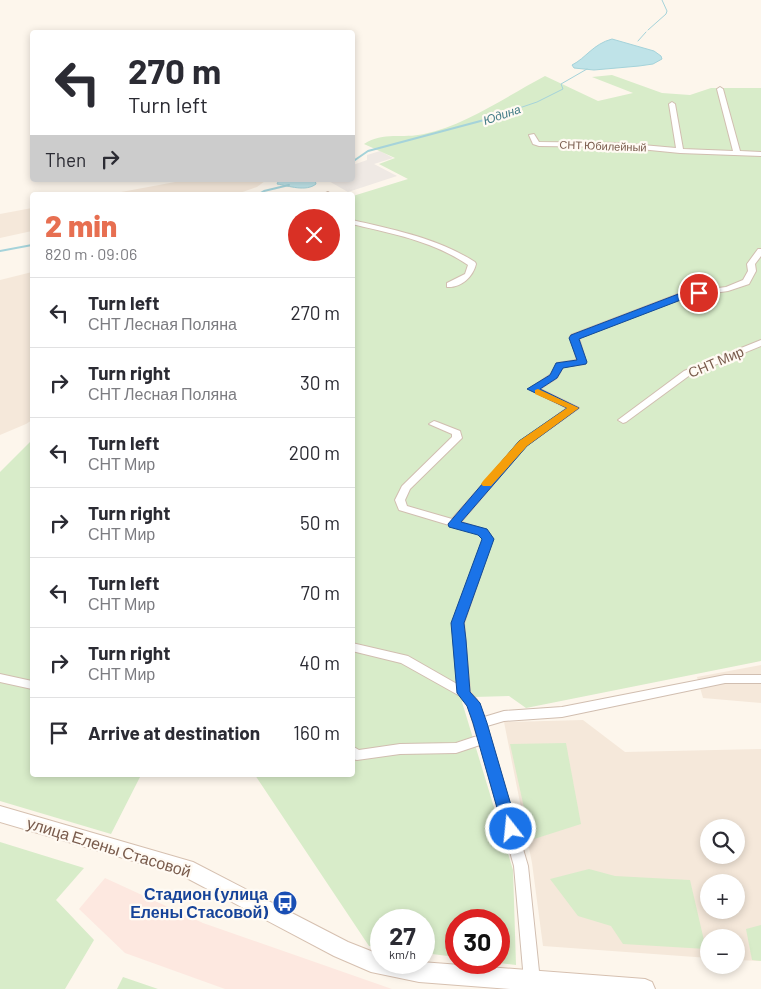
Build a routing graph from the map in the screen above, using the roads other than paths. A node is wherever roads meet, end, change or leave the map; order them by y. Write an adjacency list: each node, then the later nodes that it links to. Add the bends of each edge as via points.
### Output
1 (720, 89): 5 (street)
2 (672, 104): 4 (street)
3 (532, 135): 4 (street, СНТ Юбилейный, via 535,143 539,144)
4 (680, 150): 5 (street, СНТ Юбилейный)
5 (737, 154): 6 (street, СНТ Юбилейный)
6 (761, 154)
7 (355, 223): 9 (street, via 450,249 472,264 471,273)
8 (761, 252): 13 (street, via 751,264 752,271 746,282 728,289 684,295 574,338 582,362 560,365 554,376 532,389 574,408 523,444)
9 (450, 285)
10 (761, 343): 11 (street, СНТ Мир, via 687,373)
11 (624, 420)
12 (434, 424): 13 (street, via 458,433 457,438 406,488 400,500 404,508)
13 (453, 524): 18 (street, via 483,532 488,539 458,623)
14 (355, 648): 18 (street, via 404,659)
15 (0, 678): 17 (street)
16 (761, 680): 19 (street, via 725,679 562,712 504,716)
17 (30, 685)
18 (464, 693): 19 (street, via 473,703)
19 (480, 723): 20 (street)
20 (484, 738): 21 (street, via 456,748); 23 (street, via 521,866)
21 (355, 753)
22 (0, 814): 23 (main road, улица Елены Стасовой, via 186,868 371,962 420,972)
23 (532, 981): 24 (main road, улица Елены Стасовой)
24 (645, 989)

